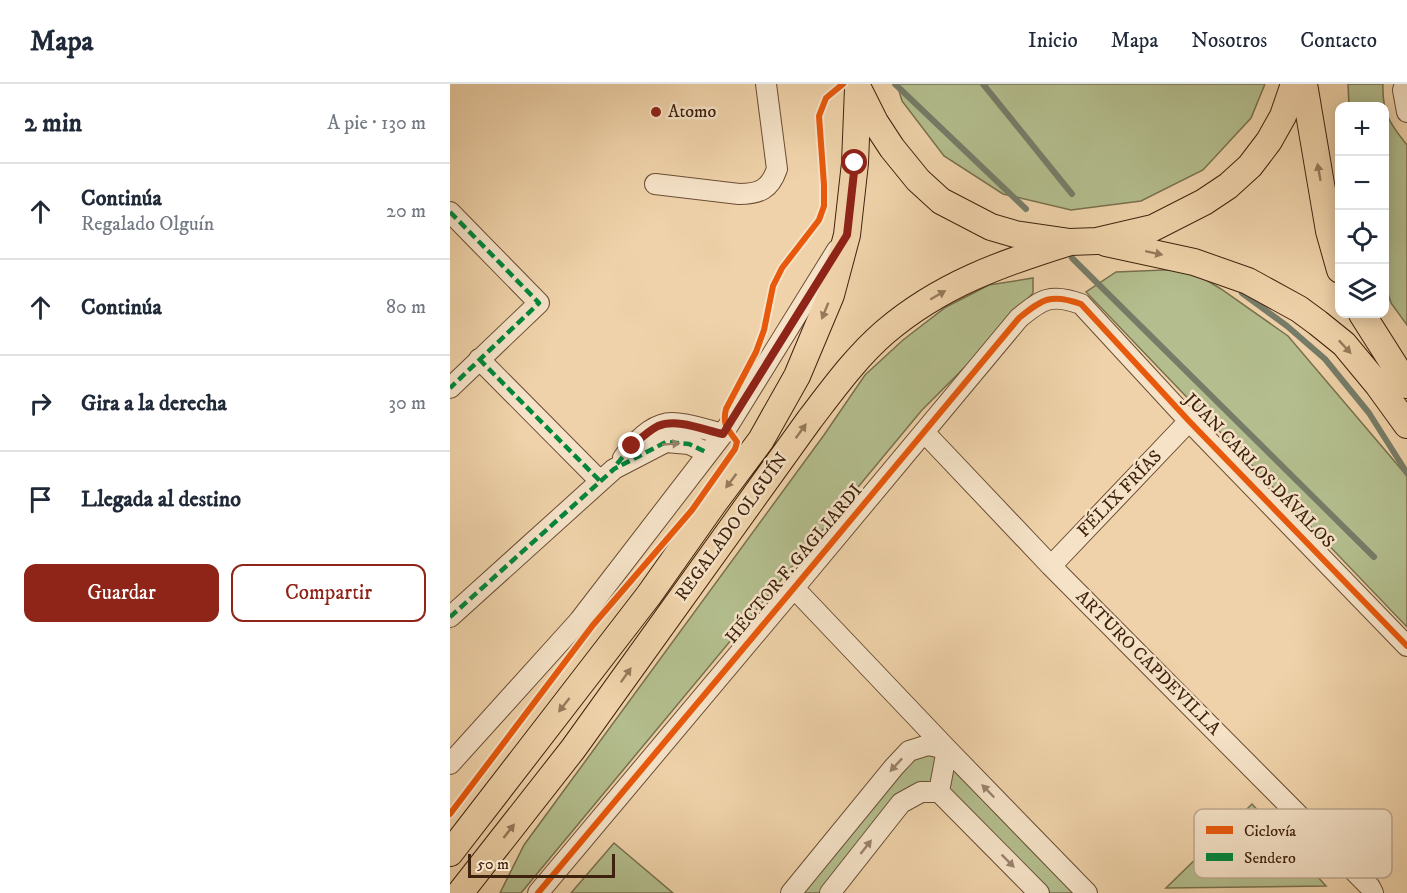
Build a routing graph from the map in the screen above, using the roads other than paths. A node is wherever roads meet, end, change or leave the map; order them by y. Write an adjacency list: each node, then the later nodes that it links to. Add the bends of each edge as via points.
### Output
1 (766, 84): 7 (street, via 777,169 765,189 739,194)
2 (1294, 84): 10 (main road, via 1283,117 1269,141 1228,186 1153,228)
3 (1304, 84): 12 (main road, one-way to 3)
4 (1405, 84): 6 (street)
5 (857, 86): 9 (main road, REGALADO OLGUÍN, via 855,163); 11 (main road, via 892,148 941,201 991,228)
6 (1407, 112)
7 (656, 184)
8 (450, 212): 15 (street, via 539,303)
9 (847, 235): 21 (street); 32 (main road, REGALADO OLGUÍN, one-way to 32, via 831,295 815,335 761,440 649,595)
10 (1097, 241): 11 (main road); 19 (main road, one-way to 19, via 1194,262 1248,282 1299,309 1344,344)
11 (1070, 242): 34 (main road, REGALADO OLGUÍN, one-way to 11, via 573,749 850,367 884,332 919,306 969,278)
12 (1338, 264)
13 (1091, 315): 18 (street, JUAN CARLOS DÁVALOS); 20 (street, HÉCTOR F. GAGLIARDI, via 1081,304 1066,298 1050,298 1034,306 1019,318)
14 (1365, 318): 16 (main road)
15 (479, 360): 17 (street); 23 (street)
16 (1407, 385)
17 (450, 388)
18 (1189, 421): 24 (street, FÉLIX FRÍAS); 27 (street, JUAN CARLOS DÁVALOS)
19 (1407, 425)
20 (924, 432): 24 (street, ARTURO CAPDEVILLA); 25 (street, HÉCTOR F. GAGLIARDI)
21 (723, 434): 22 (street); 23 (street, via 681,424 658,426 632,446)
22 (708, 453): 23 (street, one-way to 22, via 666,442 689,444); 29 (street, via 579,621)
23 (607, 475): 26 (street)
24 (1051, 566): 31 (street, ARTURO CAPDEVILLA)
25 (794, 588): 28 (street); 35 (street, HÉCTOR F. GAGLIARDI)
26 (450, 617)
27 (1407, 646)
28 (947, 749): 30 (street); 36 (street, one-way to 36, via 928,745 909,752); 39 (street, one-way to 28)
29 (450, 764)
30 (939, 792): 37 (street, one-way to 30, via 902,803 921,792); 38 (street, one-way to 38)
31 (1292, 809)
32 (450, 853)
33 (1361, 878): 40 (street, ARTURO CAPDEVILLA)
34 (460, 893)
35 (538, 893)
36 (791, 893)
37 (830, 893)
38 (1039, 893)
39 (1087, 893)
40 (1373, 893)

